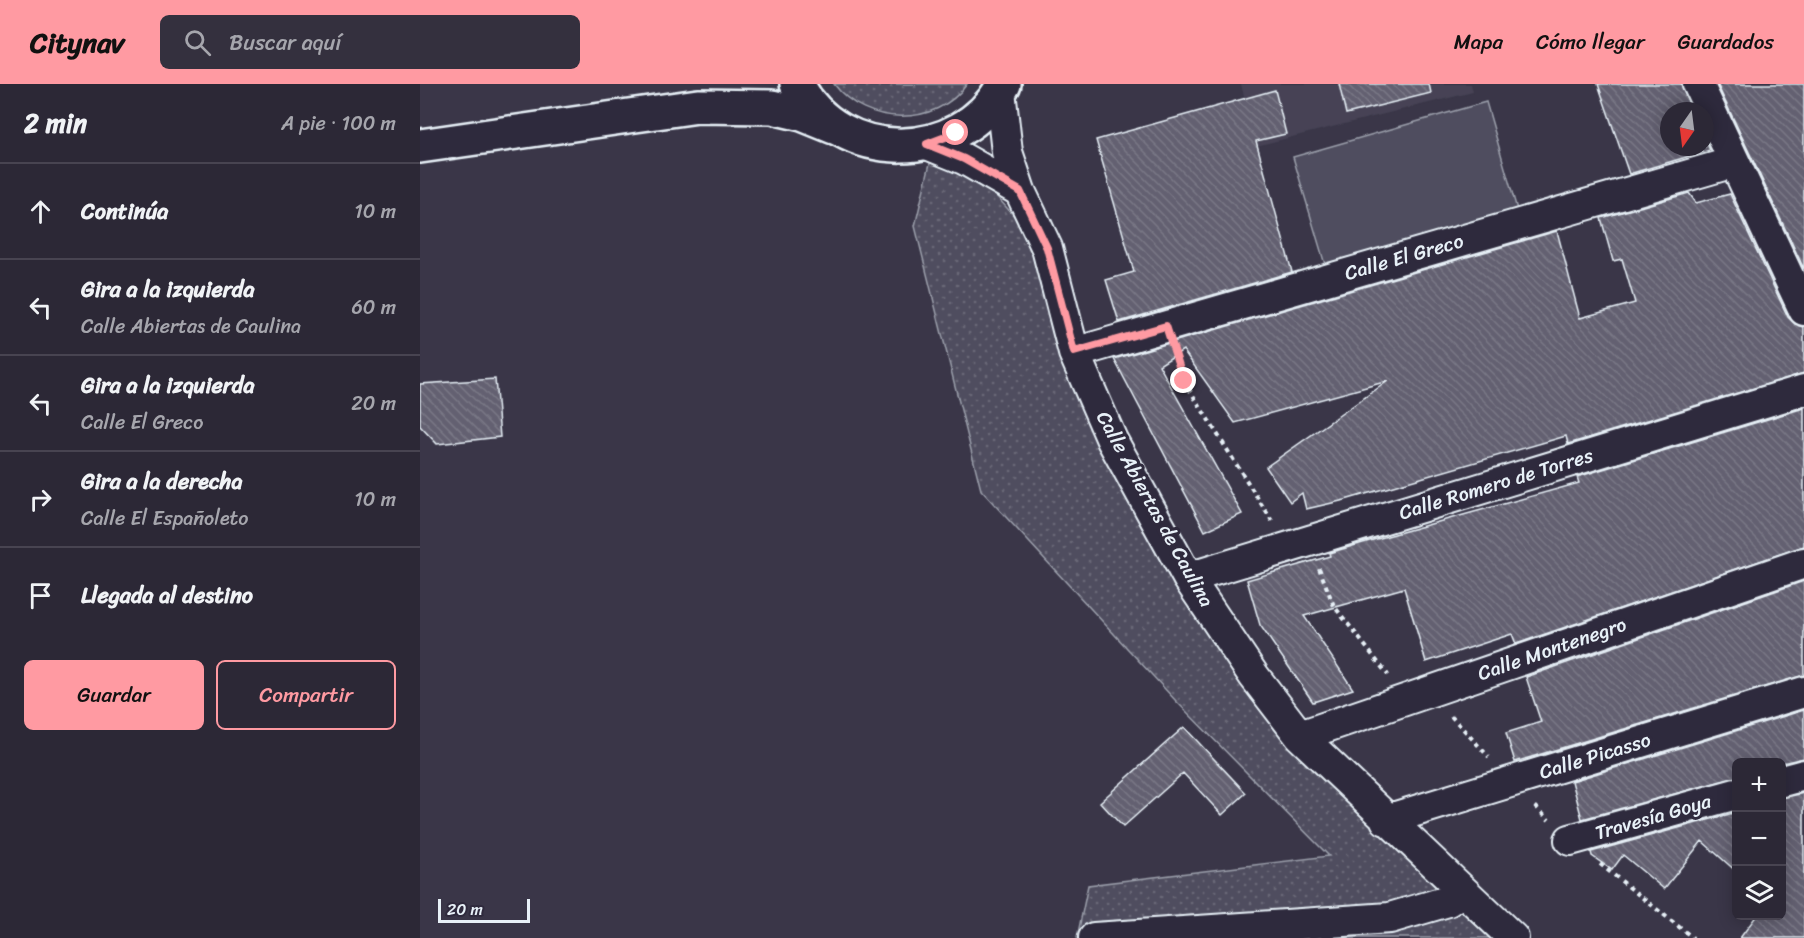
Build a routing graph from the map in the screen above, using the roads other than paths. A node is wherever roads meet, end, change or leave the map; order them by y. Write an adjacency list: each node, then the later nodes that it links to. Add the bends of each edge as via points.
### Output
1 (731, 84): 5 (main road)
2 (797, 84): 6 (main road, via 805,99)
3 (1698, 84): 9 (street)
4 (1002, 87): 7 (main road, via 981,114 956,133); 10 (street, Calle Abiertas de Caulina, via 1007,152)
5 (698, 106): 6 (main road, via 772,107); 8 (main road)
6 (834, 127): 7 (main road, via 864,142 896,147)
7 (927, 144): 10 (street, via 964,159)
8 (420, 146)
9 (1734, 162): 11 (street); 12 (street, Calle El Greco)
10 (1020, 191): 12 (street, Calle Abiertas de Caulina, via 1047,248)
11 (1804, 310)
12 (1074, 352): 15 (street, Calle Abiertas de Caulina, via 1112,440)
13 (1804, 390): 15 (street, Calle Romero de Torres)
14 (1804, 563): 17 (street, Calle Montenegro)
15 (1188, 578): 17 (street, Calle Abiertas de Caulina)
16 (1804, 692): 21 (street, Calle Picasso)
17 (1300, 736): 21 (street, Calle Abiertas de Caulina)
18 (1804, 775): 19 (street)
19 (1786, 780)
20 (1732, 795): 22 (street, Travesía Goya)
21 (1386, 820): 23 (street, Calle Abiertas de Caulina)
22 (1570, 840)
23 (1462, 891): 24 (street, via 1448,901 1390,918); 25 (street, Calle Abiertas de Caulina)
24 (1094, 938)
25 (1513, 938)

